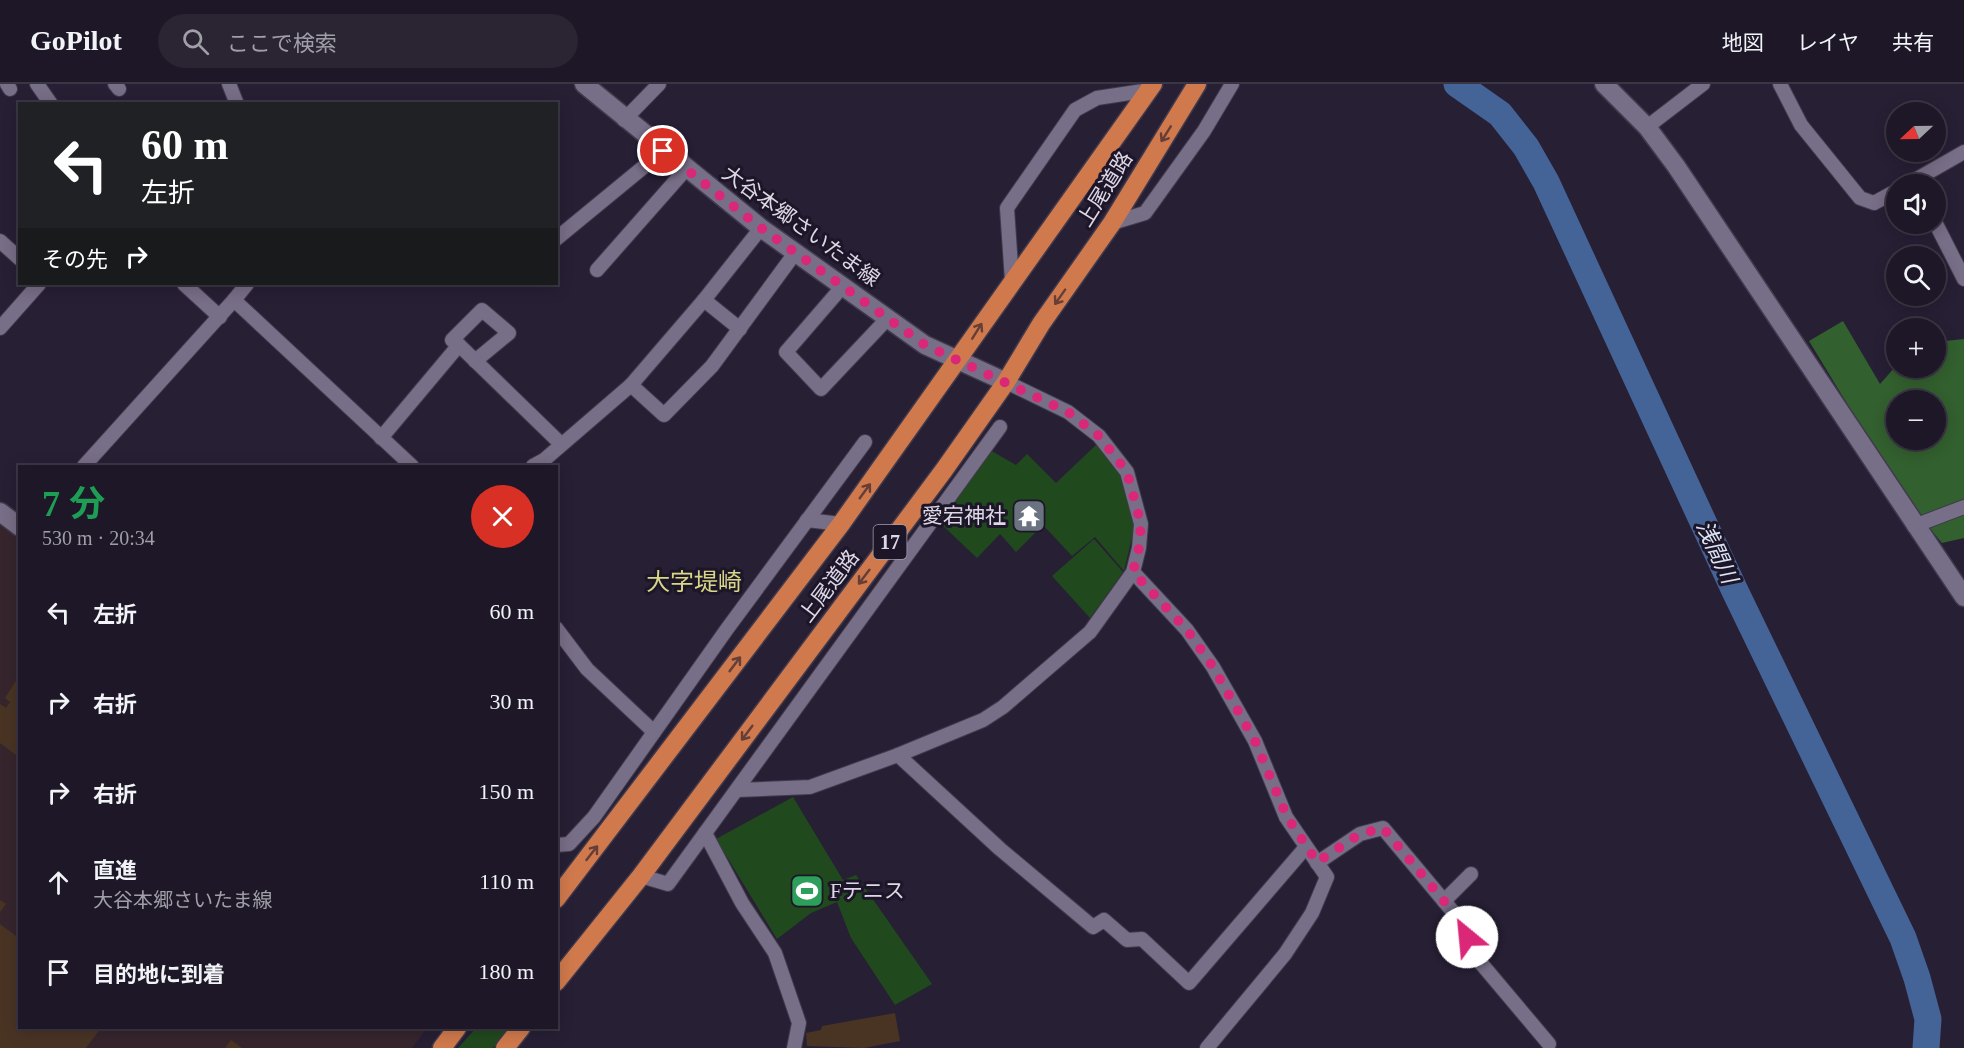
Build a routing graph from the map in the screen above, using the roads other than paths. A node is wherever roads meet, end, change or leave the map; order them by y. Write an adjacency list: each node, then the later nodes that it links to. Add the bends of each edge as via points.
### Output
1 (37, 84): 11 (street)
2 (229, 84): 12 (street)
3 (584, 84): 13 (street, 大谷本郷さいたま線)
4 (659, 84): 13 (street)
5 (1197, 84): 20 (highway, 上尾道路 / 17, one-way to 20)
6 (1232, 84): 20 (street, via 1204,131 1145,213)
7 (1604, 84): 14 (street)
8 (1703, 84): 14 (street)
9 (1780, 84): 19 (street, via 1801,124 1860,198 1874,203)
10 (1151, 87): 29 (highway, 上尾道路 / 17); 29 (street, via 1097,98 1075,110 1007,208)
11 (50, 102)
12 (236, 102)
13 (624, 120): 15 (street, 大谷本郷さいたま線)
14 (1647, 127): 59 (street)
15 (663, 151): 17 (street, 大谷本郷さいたま線); 23 (street)
16 (1964, 152): 18 (street)
17 (686, 170): 21 (street, 大谷本郷さいたま線); 27 (street)
18 (1928, 174)
19 (1886, 196)
20 (1112, 223): 43 (highway, 上尾道路 / 17, one-way to 43, via 1041,324)
21 (761, 228): 25 (street, 大谷本郷さいたま線); 35 (street)
22 (1941, 234): 28 (street)
23 (558, 237)
24 (0, 241): 26 (street)
25 (795, 252): 33 (street, 大谷本郷さいたま線); 39 (street)
26 (18, 257)
27 (597, 270)
28 (1964, 279)
29 (1012, 281): 41 (highway, 上尾道路 / 17, one-way to 29)
30 (38, 285): 38 (street)
31 (185, 285): 36 (street)
32 (246, 285): 34 (street)
33 (843, 286): 37 (street, 大谷本郷さいたま線); 37 (street, via 786,352 821,389)
34 (234, 300): 36 (street); 46 (street)
35 (705, 300): 39 (street); 44 (street)
36 (220, 317): 49 (street)
37 (888, 318): 41 (street, 大谷本郷さいたま線, via 925,345)
38 (0, 328)
39 (740, 329): 44 (street, via 712,366 664,415)
40 (459, 345): 42 (street); 42 (street, via 452,340 482,310 509,333); 46 (street)
41 (960, 360): 43 (street, 大谷本郷さいたま線); 57 (highway, 上尾道路 / 17, one-way to 41)
42 (475, 361): 48 (street)
43 (1006, 382): 52 (highway, 上尾道路 / 17); 60 (street, via 1068,412 1099,436 1127,472 1141,524)
44 (631, 385): 48 (street)
45 (1000, 427): 53 (street)
46 (381, 438): 50 (street)
47 (865, 442): 56 (street)
48 (561, 444): 51 (street)
49 (85, 465)
50 (411, 465)
51 (534, 465)
52 (944, 470): 53 (street); 73 (highway, 上尾道路 / 17, one-way to 73)
53 (957, 488): 65 (street)
54 (1964, 507): 59 (street)
55 (0, 512): 58 (street)
56 (807, 520): 57 (street); 63 (street)
57 (841, 524): 67 (highway, 上尾道路 / 17, one-way to 57)
58 (18, 526)
59 (1914, 526): 61 (street)
60 (1133, 572): 64 (street, via 1090,632 1003,707 983,720); 70 (street, via 1187,630 1213,667 1255,741 1287,817)
61 (1964, 597)
62 (558, 631): 63 (street, via 587,669)
63 (654, 732): 66 (street)
64 (898, 755): 65 (street, via 810,787); 70 (street, via 1000,849 1093,927 1104,920 1127,940 1142,939 1189,982)
65 (738, 790): 68 (street)
66 (594, 817): 67 (street); 69 (street, via 569,844)
67 (611, 830): 74 (highway, 上尾道路 / 17, one-way to 67)
68 (705, 833): 73 (street, via 668,884); 82 (street, via 742,903 775,953 799,1023)
69 (558, 845)
70 (1306, 848): 71 (street)
71 (1317, 862): 75 (street, via 1360,834 1383,828); 83 (street, via 1327,877 1312,913 1285,954)
72 (1471, 874): 75 (street)
73 (641, 876): 76 (highway, 上尾道路 / 17)
74 (558, 896)
75 (1444, 901): 79 (street, via 1464,925 1469,949)
76 (559, 972)
77 (457, 1029): 80 (highway)
78 (520, 1029): 81 (highway)
79 (1549, 1044)
80 (442, 1048)
81 (506, 1048)
82 (794, 1048)
83 (1207, 1048)

